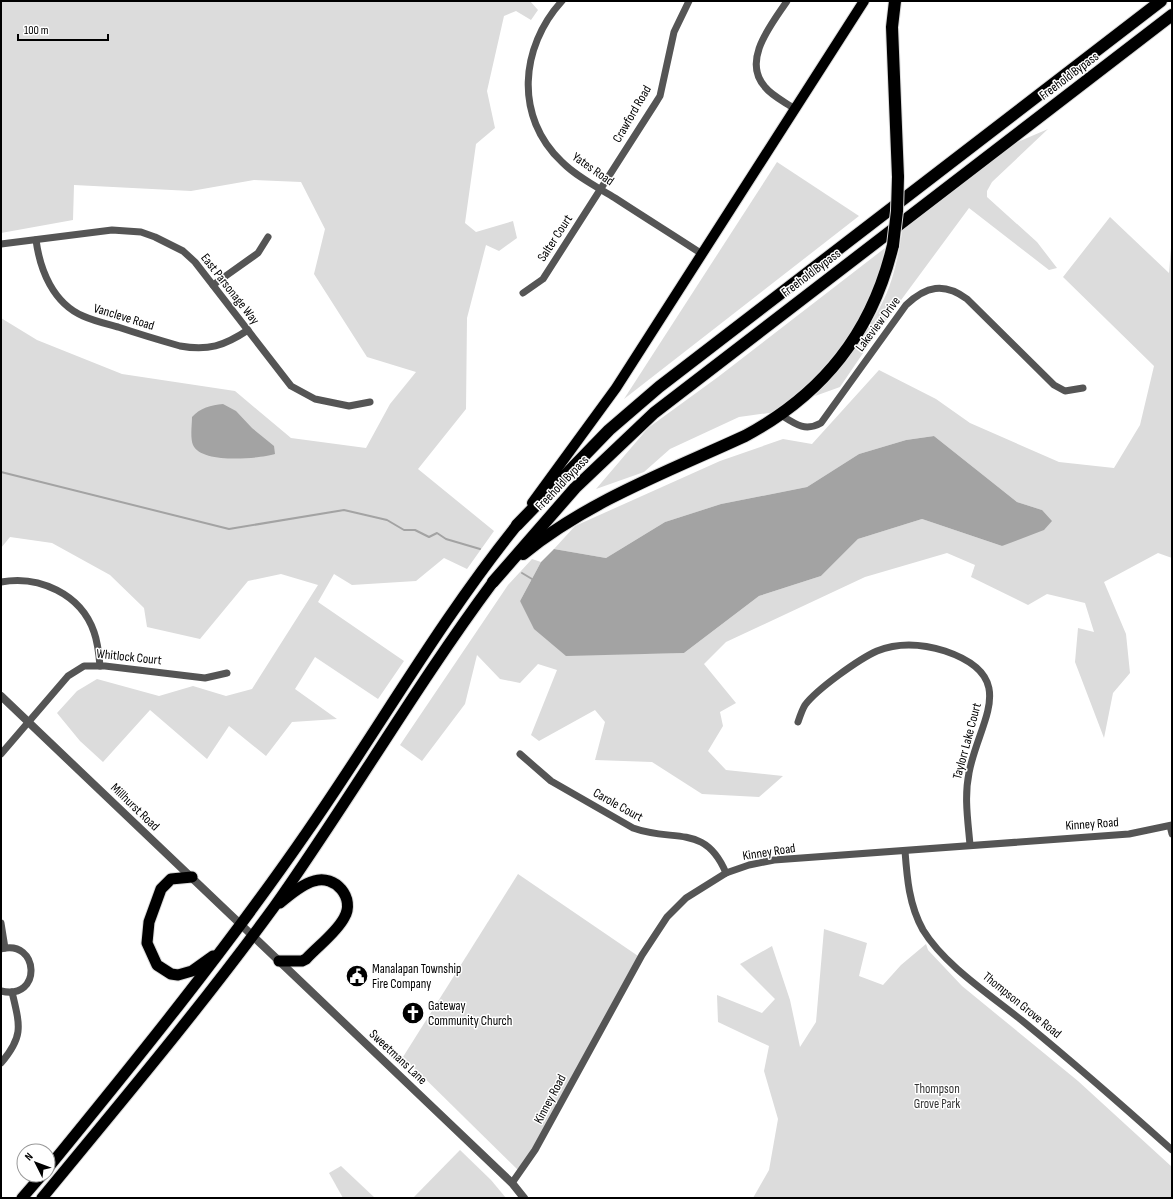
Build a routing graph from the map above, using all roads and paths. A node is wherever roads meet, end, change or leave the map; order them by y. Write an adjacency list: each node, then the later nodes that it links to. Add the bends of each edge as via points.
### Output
1 (562, 1): 9 (street, Yates Road, via 538,35 528,74 529,99 535,122 544,140 562,162)
2 (689, 1): 9 (street, Crawford Road, via 674,32 660,96)
3 (787, 1): 8 (street, via 763,38 756,63 759,79 765,88)
4 (864, 1): 8 (main road)
5 (895, 1): 19 (highway, bridge, via 892,27 897,212 893,245 884,278 875,302 852,342 822,380)
6 (1162, 1): 20 (highway, Freehold Bypass, via 659,387 598,441)
7 (1172, 15): 22 (highway, Freehold Bypass, via 654,413 575,488)
8 (795, 109): 13 (main road)
9 (600, 189): 13 (street, Yates Road); 15 (street, Salter Court, via 543,279)
10 (268, 237): 14 (street, via 258,253)
11 (36, 240): 12 (street, East Parsonage Way); 14 (street, East Parsonage Way, via 112,230 141,232 183,251); 16 (street, Vancleve Road, via 38,260 53,291 82,316 194,349 230,342)
12 (1, 244)
13 (702, 254): 20 (main road, via 616,388)
14 (213, 285): 16 (street, East Parsonage Way)
15 (523, 294)
16 (248, 330): 18 (street, East Parsonage Way, via 291,386 304,394 349,406)
17 (1083, 388): 19 (street, Lakeview Drive, via 1065,391 1054,385 967,299 943,287 915,296 906,305 821,423 813,428 803,427)
18 (370, 402)
19 (781, 415): 22 (highway, via 745,436 580,513 524,553)
20 (517, 525): 38 (highway, via 462,598 327,803)
21 (1, 582): 23 (street, via 23,580 49,585 70,598 86,615 94,631 99,648)
22 (493, 582): 36 (highway)
23 (100, 666): 24 (street, Whitlock Court, via 205,678); 26 (street, Whitlock Court, via 84,666 68,676)
24 (227, 673)
25 (1, 696): 26 (street, Millhurst Road)
26 (28, 722): 28 (street, Whitlock Court); 35 (street, Millhurst Road)
27 (798, 722): 32 (street, Taylorr Lake Court, via 812,698 858,661 883,649 903,645 925,646 949,652 971,663 987,684 990,705 968,780)
28 (1, 754)
29 (520, 754): 34 (street, Carole Court, via 551,781 633,828 703,842 718,855)
30 (1171, 825): 31 (street); 32 (street, Kinney Road, via 1129,834)
31 (1172, 834)
32 (970, 845): 33 (street, Kinney Road)
33 (905, 851): 34 (street, Kinney Road, via 774,860); 46 (street, Thompson Grove Road, via 908,884 914,908 922,928 940,954 1059,1051)
34 (726, 873): 49 (street, Kinney Road, via 686,898 659,927 543,1136)
35 (192, 877): 38 (street, Millhurst Road); 40 (highway, via 171,879 161,889 148,932 147,943 151,954 162,970 178,975 196,969)
36 (273, 908): 39 (highway); 42 (highway, via 302,887 319,880 338,885 345,894 348,904 346,915 340,924 306,959)
37 (1, 924): 41 (street)
38 (241, 925): 39 (street, Millhurst Road); 40 (highway)
39 (252, 936): 42 (street, Sweetmans Lane); 51 (highway, via 159,1057)
40 (224, 948): 47 (highway)
41 (3, 949): 44 (street, via 20,950 26,955 32,968 29,982 23,988)
42 (279, 961): 49 (street, Sweetmans Lane)
43 (1, 991): 44 (street)
44 (12, 992): 45 (street, via 19,1032 16,1042)
45 (1, 1064)
46 (1172, 1150)
47 (56, 1158)
48 (35, 1183): 50 (highway)
49 (512, 1183): 52 (street, Sweetmans Lane)
50 (22, 1198)
51 (42, 1198)
52 (524, 1198)

